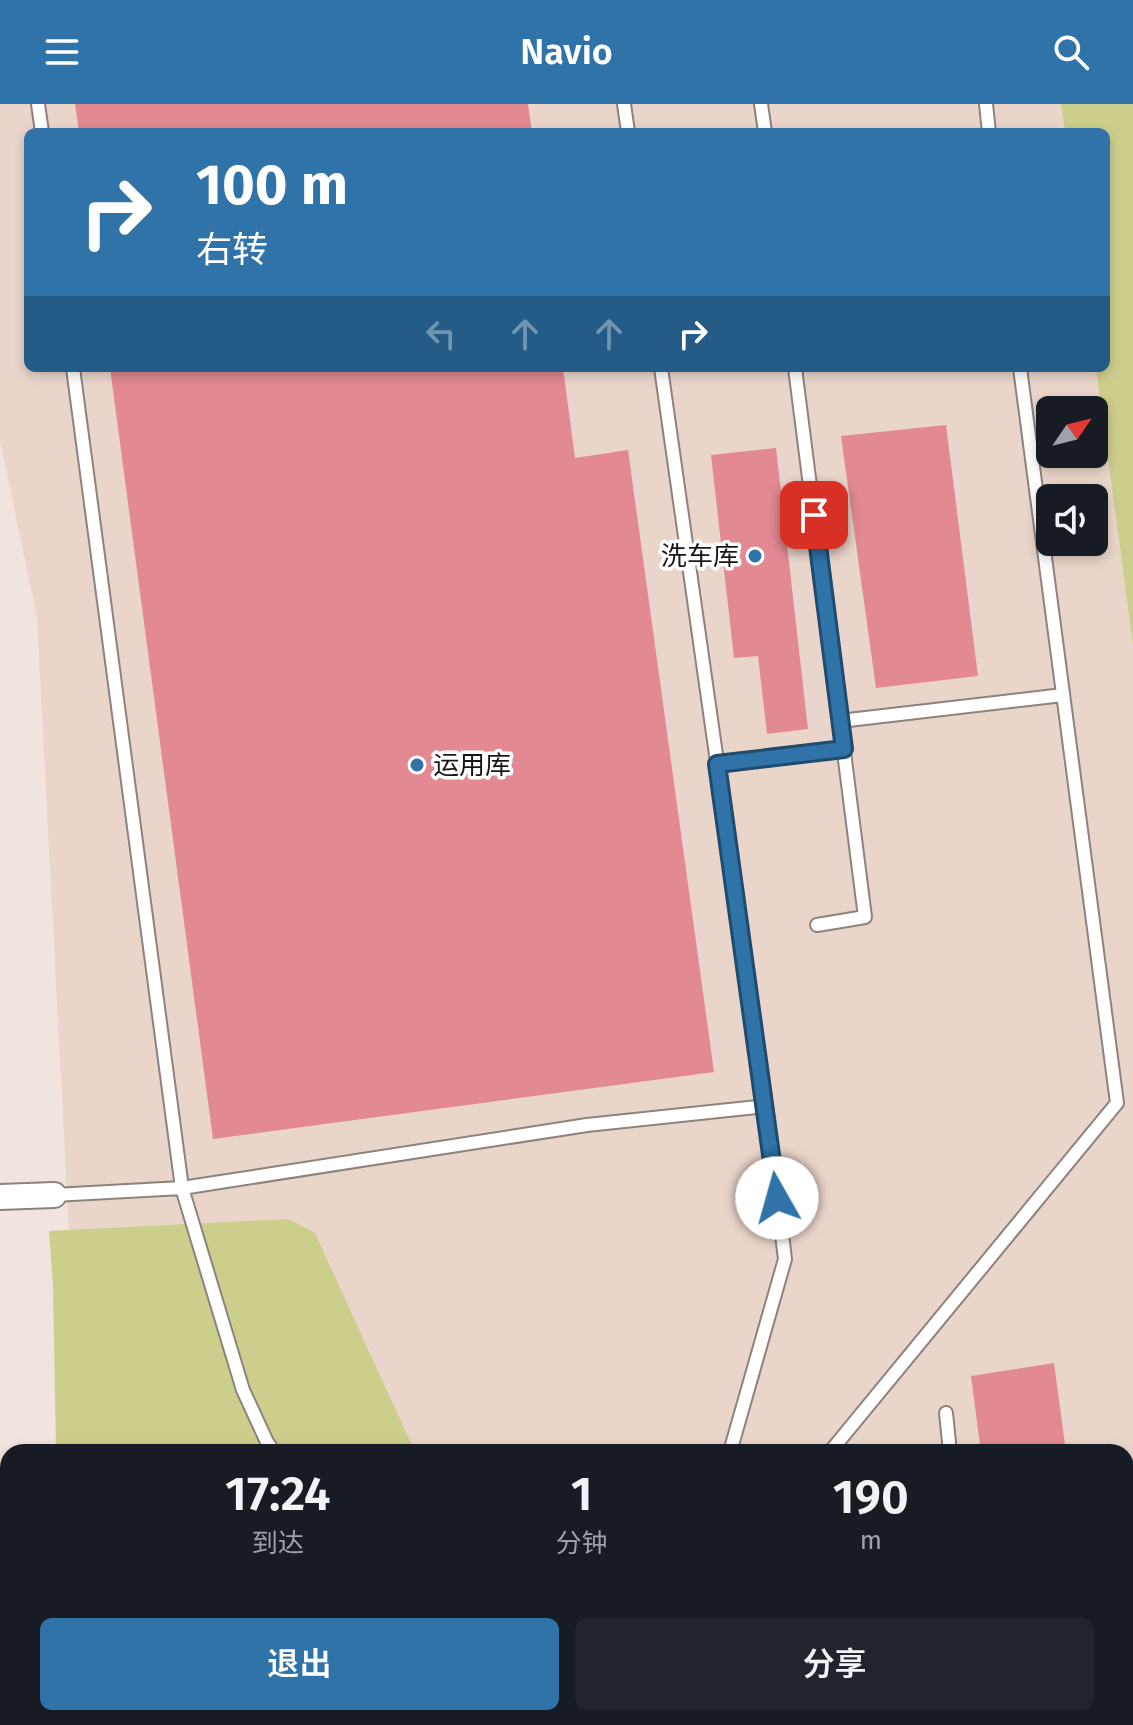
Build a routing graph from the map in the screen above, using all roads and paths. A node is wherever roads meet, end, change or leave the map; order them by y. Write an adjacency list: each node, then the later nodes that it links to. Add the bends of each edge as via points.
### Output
1 (38, 104): 5 (lane)
2 (624, 104): 6 (lane)
3 (761, 104): 7 (lane)
4 (986, 104): 8 (lane)
5 (41, 128)
6 (627, 128)
7 (764, 128)
8 (989, 128)
9 (74, 372): 19 (lane)
10 (662, 372): 16 (lane)
11 (796, 372): 14 (lane)
12 (1021, 372): 13 (lane)
13 (1063, 695): 14 (lane); 25 (lane, via 1117,1103)
14 (840, 721): 15 (lane)
15 (844, 749): 16 (lane); 17 (lane, via 865,917)
16 (717, 764): 18 (lane)
17 (817, 925)
18 (766, 1106): 19 (lane, via 587,1125); 24 (lane, via 785,1259)
19 (182, 1188): 20 (lane); 23 (lane, via 243,1390)
20 (54, 1195): 21 (street)
21 (0, 1197)
22 (946, 1413): 26 (lane)
23 (270, 1444)
24 (732, 1444)
25 (837, 1444)
26 (949, 1444)

